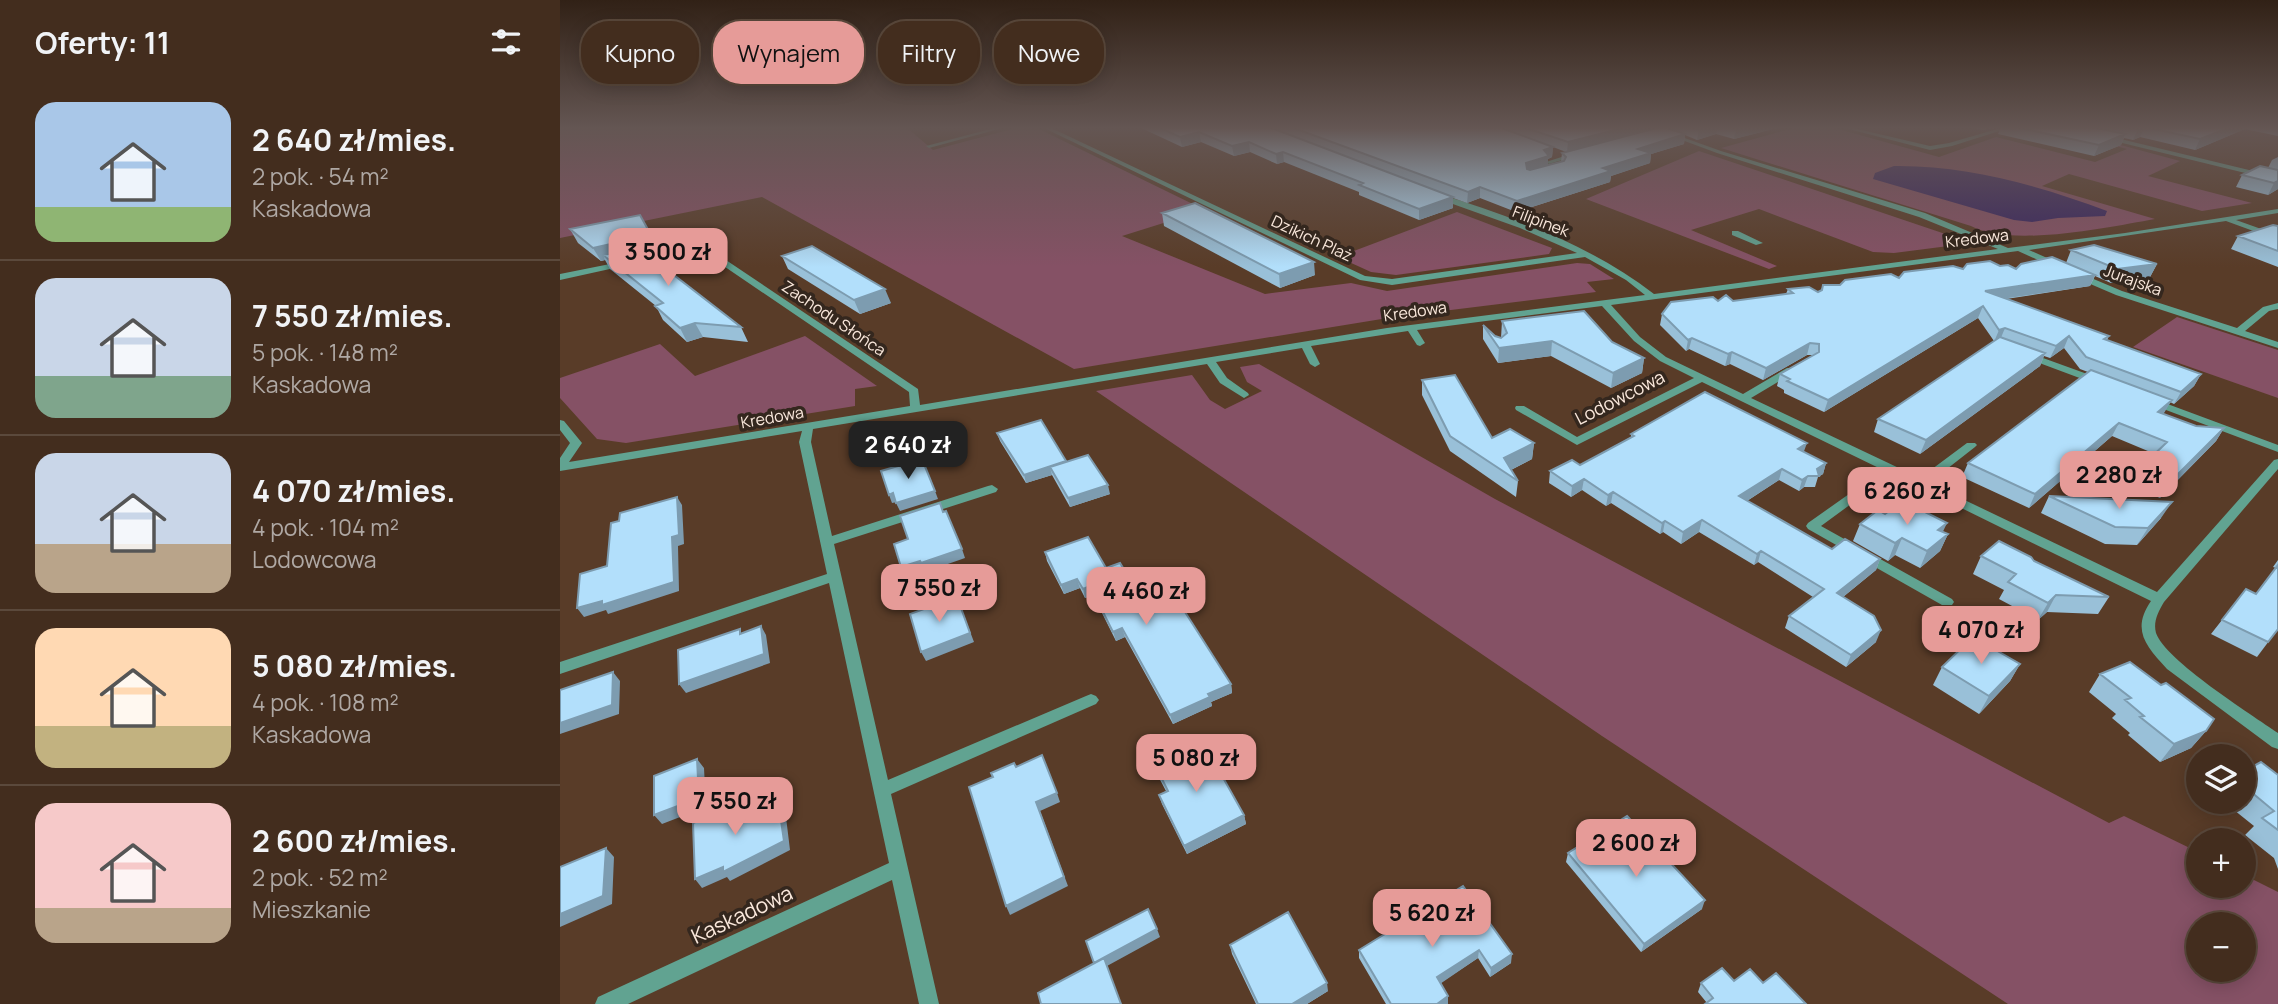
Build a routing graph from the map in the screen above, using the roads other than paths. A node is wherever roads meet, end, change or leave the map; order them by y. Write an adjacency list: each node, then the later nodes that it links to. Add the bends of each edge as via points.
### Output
1 (1144, 174): 13 (street, Dzikich Plaż, via 1376,281)
2 (1789, 174): 12 (street, via 1922,215)
3 (2257, 174): 4 (street)
4 (2278, 179)
5 (1425, 191): 13 (street, Filipinek)
6 (2278, 211): 7 (street, Kredowa)
7 (2227, 219): 9 (street); 11 (street, Kredowa)
8 (1735, 233): 10 (street)
9 (2278, 238)
10 (1759, 243)
11 (2020, 248): 12 (street, Kredowa); 33 (street, Jurajska, via 2119,293)
12 (2007, 250): 14 (street, Kredowa)
13 (1586, 254): 26 (street, Filipinek)
14 (1976, 254): 15 (street, Kredowa); 16 (street)
15 (1931, 260): 17 (street, Kredowa); 18 (street)
16 (1994, 264)
17 (1871, 267): 19 (street, Kredowa); 22 (street)
18 (1949, 270)
19 (1814, 274): 21 (street, Kredowa); 23 (street)
20 (560, 277): 47 (street, Zachodu Słońca, via 669,254 711,254 914,391)
21 (1788, 278): 24 (street, Kredowa); 25 (street)
22 (1888, 278)
23 (1829, 285)
24 (1697, 290): 26 (street, Kredowa); 27 (street)
25 (1805, 290)
26 (1652, 296): 28 (street, Kredowa)
27 (1710, 301)
28 (1604, 302): 30 (street, Kredowa); 41 (street, Lodowcowa, via 1649,350)
29 (2278, 306): 33 (street, via 2266,309)
30 (1478, 318): 31 (street, Kredowa); 32 (street)
31 (1411, 328): 34 (street); 35 (street, Kredowa)
32 (1486, 329)
33 (2238, 332): 36 (street, Jurajska)
34 (1420, 343)
35 (1305, 344): 38 (street, Kredowa); 39 (street)
36 (2278, 345)
37 (2012, 349): 42 (street)
38 (1210, 360): 43 (street, via 1215,372); 47 (street, Kredowa)
39 (1315, 364)
40 (1799, 366): 45 (street)
41 (1702, 378): 45 (street, Lodowcowa); 46 (street, Lodowcowa, via 1577,442)
42 (2114, 388)
43 (1244, 395)
44 (2140, 397): 51 (street)
45 (1743, 398): 54 (street, Lodowcowa)
46 (1520, 408)
47 (915, 409): 49 (street, Kredowa)
48 (560, 423): 53 (street, via 576,443)
49 (808, 426): 53 (street, Kredowa); 57 (street, via 805,442)
50 (1971, 445): 55 (street)
51 (2278, 449)
52 (2278, 462): 59 (street)
53 (560, 467)
54 (1890, 470): 55 (street, Lodowcowa); 60 (street, via 1812,526)
55 (1920, 484): 59 (street, Lodowcowa)
56 (992, 489): 57 (street)
57 (827, 542): 58 (street)
58 (834, 577): 61 (street); 64 (street)
59 (2160, 599): 63 (street, via 2146,622 2158,650 2193,682)
60 (1947, 602)
61 (560, 668)
62 (1091, 700): 64 (street)
63 (2278, 742)
64 (881, 791): 65 (street)
65 (898, 868): 66 (street, Kaskadowa); 67 (street)
66 (605, 1004)
67 (929, 1004)

